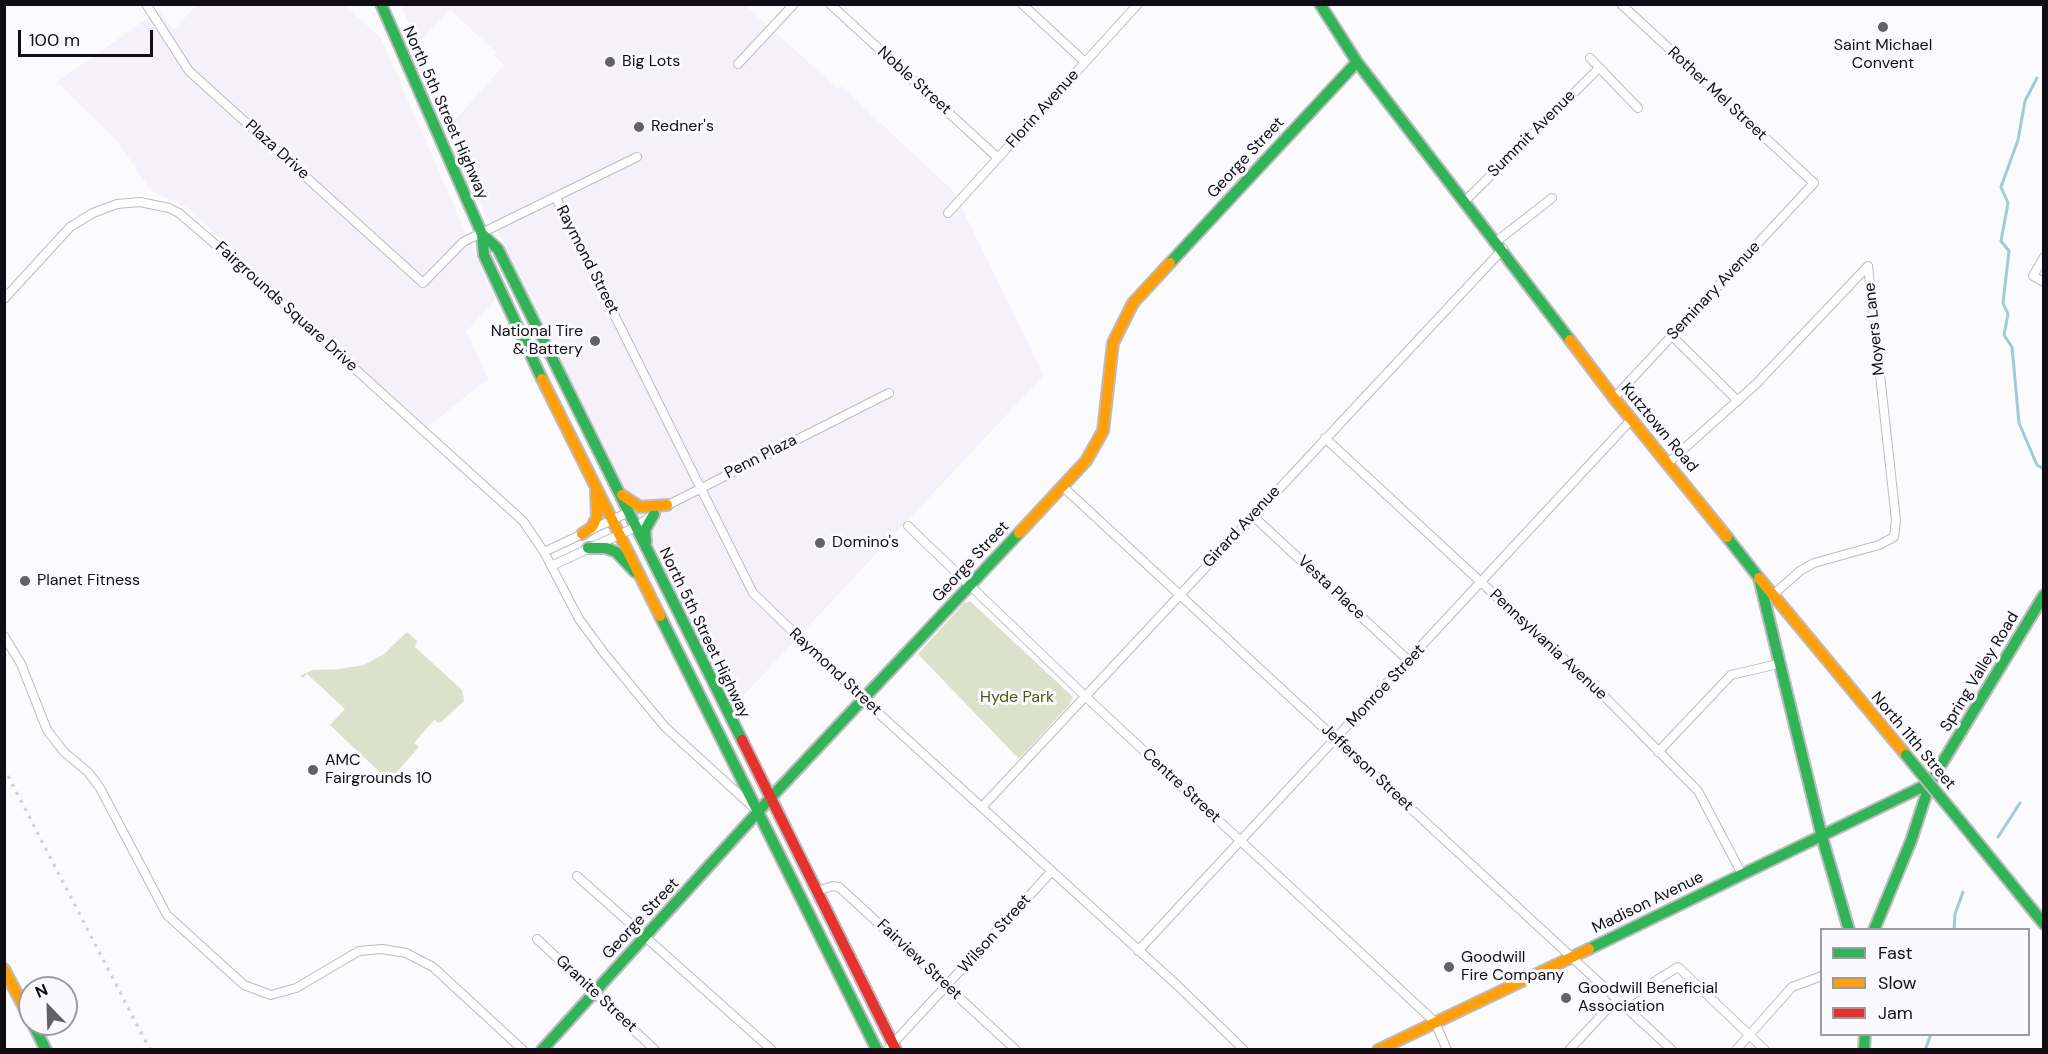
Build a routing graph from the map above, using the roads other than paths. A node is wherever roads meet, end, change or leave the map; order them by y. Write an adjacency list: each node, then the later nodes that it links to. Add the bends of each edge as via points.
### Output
1 (146, 4): 22 (street, Plaza Drive, via 189,71 423,283 463,242)
2 (381, 4): 22 (main road, North 5th Street Highway)
3 (794, 4): 12 (street)
4 (830, 4): 16 (street, Noble Street)
5 (1022, 4): 10 (street)
6 (1138, 4): 10 (street, Florin Avenue)
7 (1320, 4): 11 (main road, Kutztown Road)
8 (1621, 4): 17 (street, Rother Mel Street)
9 (1590, 58): 13 (street)
10 (1085, 62): 16 (street, Florin Avenue)
11 (1357, 62): 20 (main road, Kutztown Road); 35 (main road, George Street, via 1133,303 1109,356 1103,431 1086,461)
12 (738, 64)
13 (1599, 68): 14 (street); 20 (street, Summit Avenue)
14 (1638, 108)
15 (637, 157): 18 (street)
16 (998, 158): 21 (street, Florin Avenue)
17 (1814, 183): 27 (street, Seminary Avenue)
18 (556, 198): 22 (street); 36 (street, Raymond Street)
19 (1552, 198): 23 (street, Girard Avenue)
20 (1465, 201): 23 (main road, Kutztown Road)
21 (948, 213)
22 (482, 234): 34 (main road, North 5th Street Highway, via 484,255); 37 (main road, North 5th Street Highway, via 498,249)
23 (1500, 245): 29 (main road, Kutztown Road); 32 (street, Girard Avenue)
24 (2043, 258): 25 (street, via 2033,276)
25 (2043, 282)
26 (4, 299): 48 (street, Fairgrounds Square Drive, via 66,231 93,213 117,204 140,202 169,208 204,233 523,522)
27 (1672, 336): 29 (street, Seminary Avenue); 30 (street)
28 (889, 393): 36 (street, Penn Plaza)
29 (1614, 398): 31 (main road, Kutztown Road)
30 (1738, 401): 33 (street, Moyers Lane); 55 (street, Moyers Lane, via 1868,266 1896,520 1894,537 1814,563)
31 (1631, 420): 33 (main road, Kutztown Road); 53 (street, Monroe Street)
32 (1325, 438): 41 (street, Girard Avenue); 53 (street, Pennsylvania Avenue)
33 (1667, 464): 52 (main road, Kutztown Road)
34 (596, 483): 42 (main road, North 5th Street Highway); 45 (main road, via 597,517)
35 (1062, 486): 54 (main road, George Street); 56 (street, Jefferson Street)
36 (701, 488): 38 (street, Penn Plaza); 62 (street, Raymond Street, via 753,593)
37 (619, 493): 38 (main road, via 640,507); 39 (main road, North 5th Street Highway)
38 (668, 505): 40 (street, Penn Plaza)
39 (629, 512): 42 (street); 44 (main road, North 5th Street Highway)
40 (654, 514): 44 (street, Penn Plaza); 49 (main road, via 645,530)
41 (1253, 516): 56 (street, Girard Avenue); 59 (street, Vesta Place)
42 (613, 519): 45 (street); 46 (main road, North 5th Street Highway)
43 (908, 526): 54 (street, Centre Street)
44 (636, 527): 46 (street); 49 (main road, North 5th Street Highway)
45 (582, 534): 48 (street)
46 (620, 534): 47 (street); 51 (main road, North 5th Street Highway)
47 (588, 548): 50 (street); 51 (main road, via 616,552)
48 (544, 552): 50 (street, Fairgrounds Square Drive)
49 (649, 555): 66 (main road, North 5th Street Highway)
50 (552, 566): 68 (street, Fairgrounds Square Drive, via 579,618 662,723)
51 (641, 578): 68 (main road, North 5th Street Highway)
52 (1759, 578): 55 (main road, North 11th Street); 60 (main road, Kutztown Road)
53 (1481, 582): 59 (street, Monroe Street); 64 (street, Pennsylvania Avenue, via 1602,694)
54 (970, 585): 61 (street, Centre Street); 62 (main road, George Street)
55 (1774, 594): 75 (main road, North 11th Street, bridge)
56 (1179, 595): 61 (street, Girard Avenue); 63 (street, Jefferson Street)
57 (2043, 596): 65 (main road, Spring Valley Road)
58 (4, 636): 93 (street, via 21,664 47,730 100,788 167,915 244,985 271,995 296,988 359,951 406,953 433,967)
59 (1409, 661): 63 (street, Monroe Street)
60 (1778, 664): 64 (street, via 1731,675); 69 (main road, Kutztown Road)
61 (1085, 696): 67 (street, Girard Avenue); 70 (street, Centre Street)
62 (864, 700): 66 (main road, George Street); 67 (street, Raymond Street)
63 (1336, 740): 70 (street, Monroe Street); 81 (street, Jefferson Street)
64 (1658, 752): 72 (street, Pennsylvania Avenue, via 1698,791)
65 (1930, 783): 69 (main road, Madison Avenue); 77 (main road, Spring Valley Road)
66 (770, 799): 68 (main road, George Street); 74 (main road, North 5th Street Highway)
67 (982, 807): 71 (street, Raymond Street)
68 (758, 812): 78 (main road, George Street); 97 (main road, North 5th Street Highway)
69 (1822, 837): 72 (main road, Madison Avenue); 76 (main road, Kutztown Road)
70 (1240, 841): 80 (street, Monroe Street); 88 (street, Centre Street)
71 (1052, 871): 80 (street, Raymond Street); 84 (street, Wilson Street)
72 (1742, 874): 81 (main road, Madison Avenue)
73 (577, 876): 78 (street)
74 (816, 891): 84 (street, Fairview Street, via 839,887); 91 (main road, North 5th Street Highway)
75 (2043, 924)
76 (1848, 928)
77 (1875, 928)
78 (644, 938): 85 (main road, George Street); 96 (street)
79 (537, 939): 85 (street, Granite Street)
80 (1138, 951): 99 (street, Raymond Street)
81 (1572, 956): 87 (street, Jefferson Street); 88 (main road, Madison Avenue)
82 (4, 969): 86 (main road)
83 (1820, 976): 89 (street, via 1792,987)
84 (947, 987): 91 (street, Wilson Street); 98 (street, Fairview Street)
85 (593, 993): 94 (main road, George Street); 95 (street, Granite Street)
86 (18, 996)
87 (1622, 1002): 89 (street, via 1678,967); 102 (street, via 1608,1008); 103 (street, Jefferson Street)
88 (1435, 1022): 100 (main road, Madison Avenue); 101 (street, Centre Street)
89 (1750, 1034): 104 (street); 105 (street)
90 (39, 1036): 92 (main road)
91 (892, 1048)
92 (46, 1050)
93 (523, 1050)
94 (542, 1050)
95 (655, 1050)
96 (772, 1050)
97 (877, 1050)
98 (1016, 1050)
99 (1244, 1050)
100 (1378, 1050)
101 (1447, 1050)
102 (1569, 1050)
103 (1672, 1050)
104 (1736, 1050)
105 (1765, 1050)

